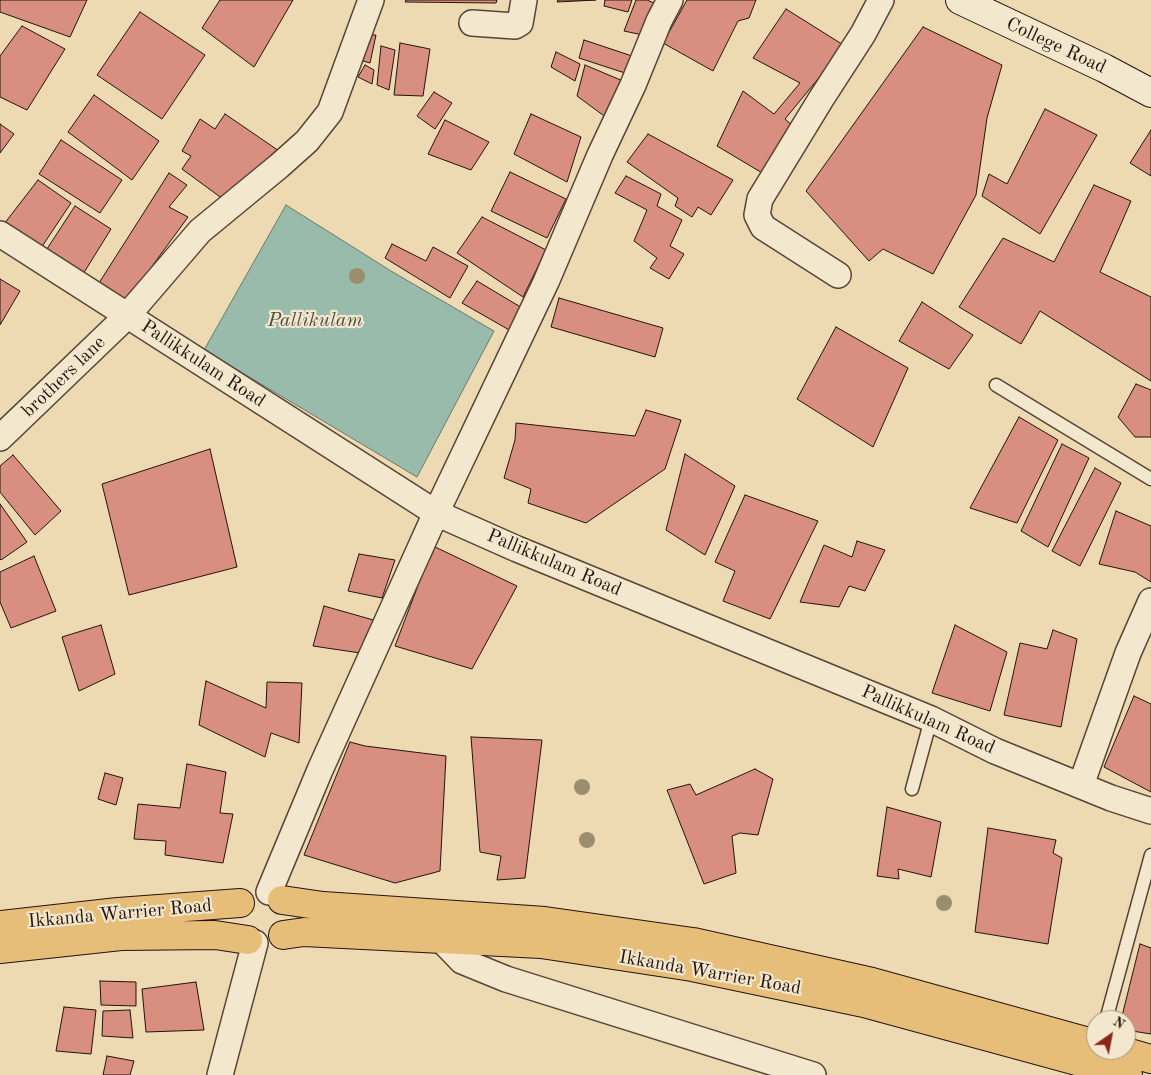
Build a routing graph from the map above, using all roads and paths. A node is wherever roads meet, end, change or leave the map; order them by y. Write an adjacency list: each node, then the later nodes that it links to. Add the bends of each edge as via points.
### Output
1 (371, 0): 10 (street, brothers lane, via 330,112 307,141 200,231)
2 (524, 0): 6 (street, via 520,23 515,26)
3 (670, 0): 14 (street, via 658,21 546,282)
4 (881, 0): 9 (street, via 864,34 760,199 757,215 763,227)
5 (960, 0): 7 (main road, College Road)
6 (472, 23)
7 (1151, 93)
8 (0, 234): 10 (street, Pallikkulam Road)
9 (838, 275)
10 (127, 316): 12 (street, brothers lane); 14 (street, Pallikkulam Road)
11 (996, 385): 13 (lane)
12 (0, 438)
13 (1151, 479)
14 (436, 513): 16 (street, Pallikkulam Road); 21 (street, via 320,770)
15 (1151, 601): 17 (street, via 1128,653)
16 (931, 719): 17 (street, Pallikkulam Road, via 995,750); 18 (lane)
17 (1081, 785): 19 (street, Pallikkulam Road)
18 (912, 789)
19 (1151, 811)
20 (1151, 855): 28 (lane)
21 (276, 896): 22 (main road, via 261,891); 24 (main road, via 289,913); 30 (main road, Ikkanda Warrier Road, via 323,906 545,921 693,942 872,982)
22 (240, 903): 23 (main road, Ikkanda Warrier Road); 26 (main road, via 236,910 237,927)
23 (0, 925)
24 (283, 935): 25 (main road, Ikkanda Warrier Road, via 304,932); 26 (main road, via 271,943)
25 (439, 938): 30 (main road, Ikkanda Warrier Road, via 541,944 692,967 864,1003); 33 (street, via 462,960 506,979)
26 (251, 942): 27 (main road, Ikkanda Warrier Road, via 215,935 121,936); 32 (street)
27 (0, 949)
28 (1109, 1010)
29 (1136, 1055): 31 (main road)
30 (1080, 1059): 34 (main road, Ikkanda Warrier Road)
31 (1151, 1059)
32 (220, 1075)
33 (813, 1075)
34 (1128, 1075)

